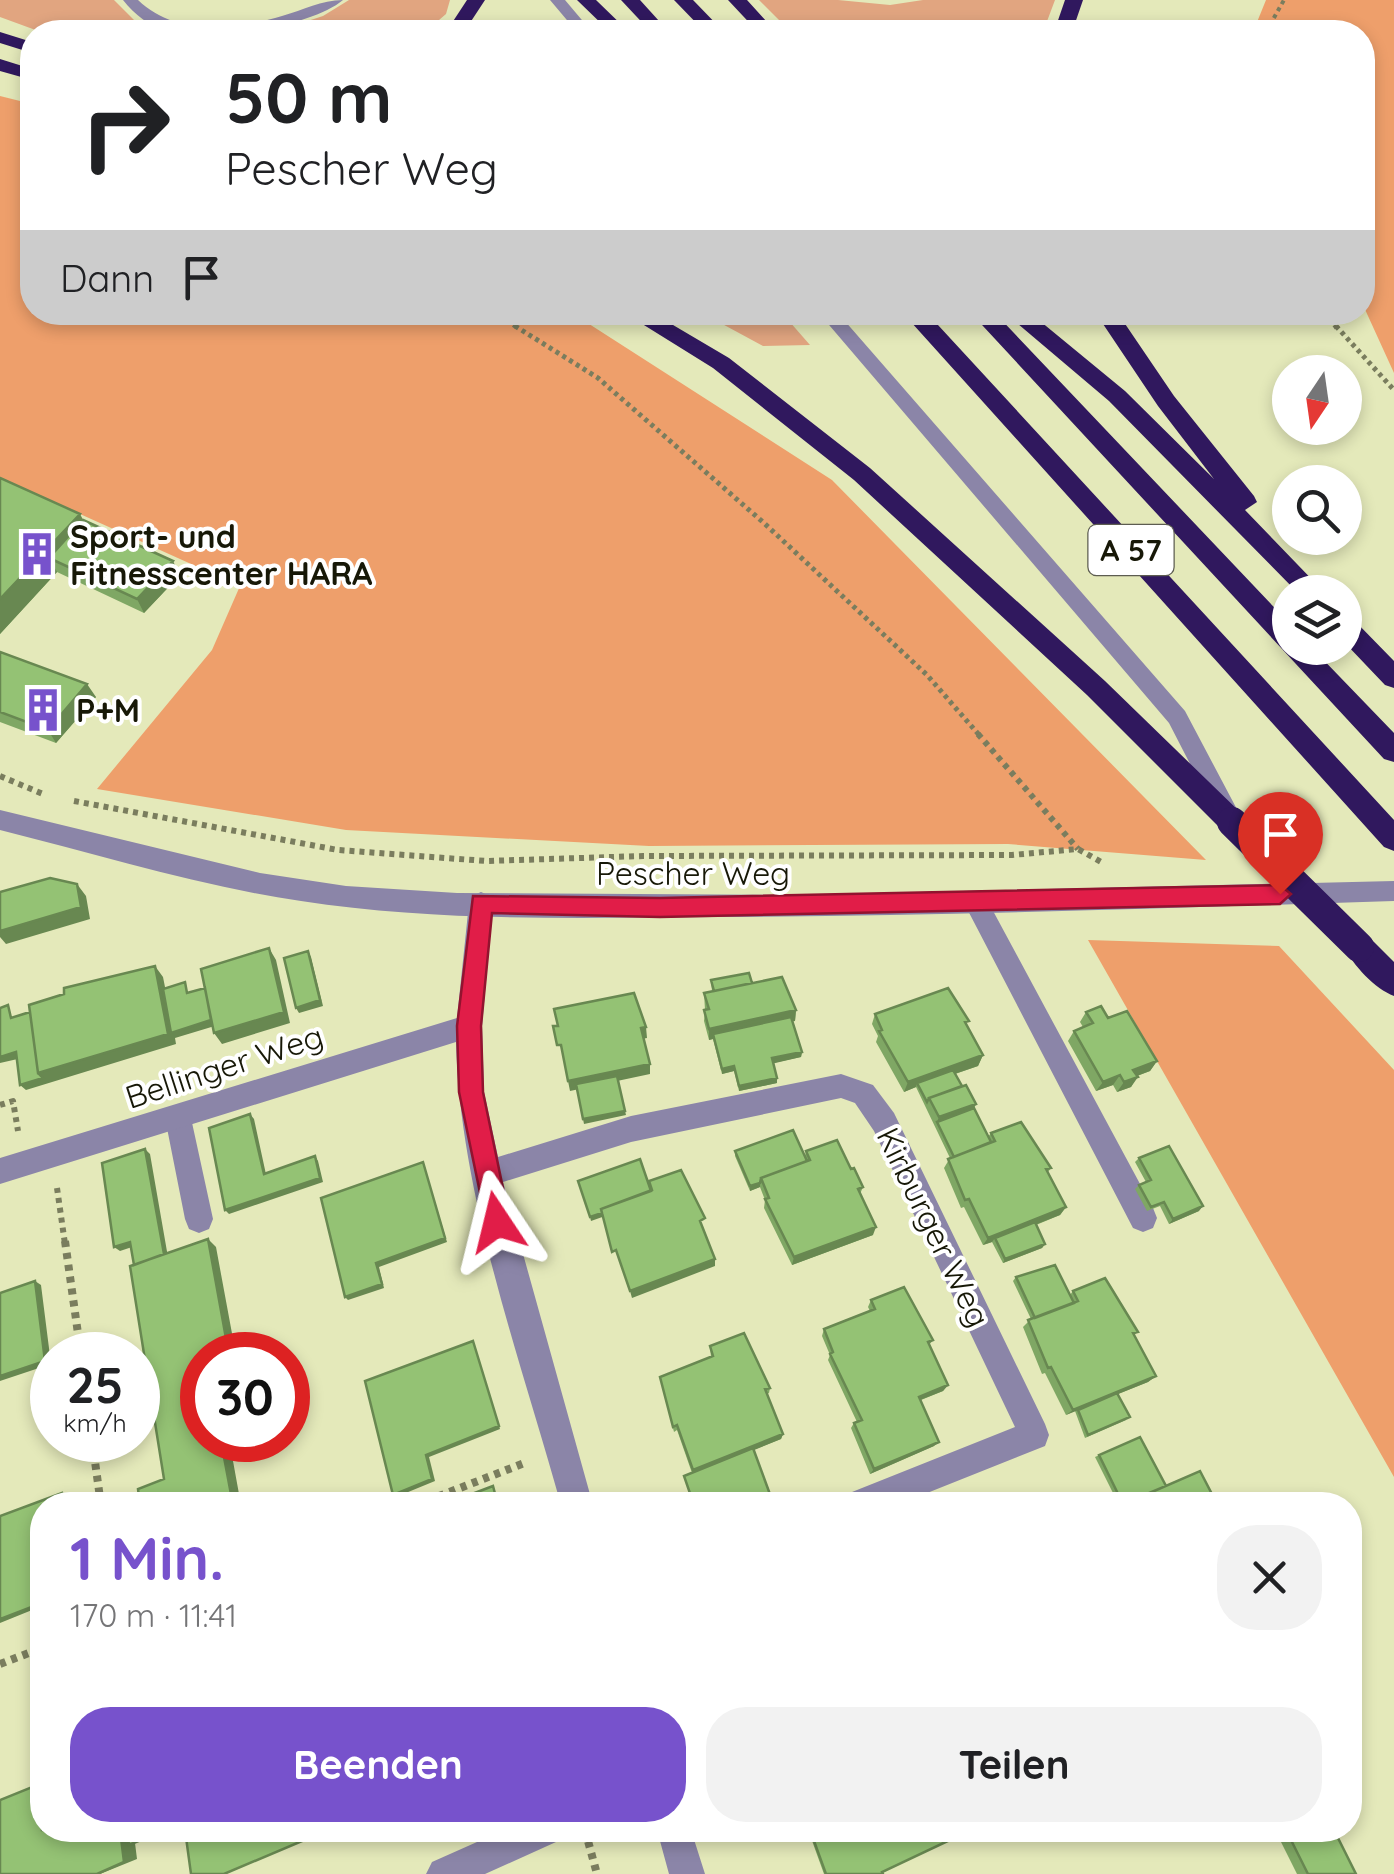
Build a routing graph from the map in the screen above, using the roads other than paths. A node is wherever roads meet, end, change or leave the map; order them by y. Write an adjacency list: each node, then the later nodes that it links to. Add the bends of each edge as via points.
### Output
1 (130, 0): 8 (street)
2 (336, 0): 9 (street)
3 (557, 0): 10 (street)
4 (586, 0): 11 (highway)
5 (630, 0): 12 (highway)
6 (683, 0): 13 (highway)
7 (738, 0): 14 (highway)
8 (158, 20)
9 (288, 20)
10 (574, 20)
11 (607, 20)
12 (649, 20)
13 (702, 20)
14 (757, 20)
15 (656, 325): 29 (highway, via 721,363 862,474)
16 (838, 325): 29 (street, via 1177,717)
17 (925, 325): 30 (highway, A 57)
18 (993, 325): 23 (highway, A 57)
19 (1031, 325): 21 (highway, via 1117,396)
20 (1115, 325): 22 (highway)
21 (1296, 575)
22 (1300, 575)
23 (1272, 623)
24 (1362, 644): 26 (highway)
25 (1312, 665): 27 (highway)
26 (1394, 678)
27 (1394, 751)
28 (0, 820): 32 (street, Pescher Weg, via 251,880 344,896)
29 (1232, 822): 34 (highway, bridge)
30 (1394, 839)
31 (1394, 891): 33 (street, Pescher Weg)
32 (481, 903): 33 (street, Pescher Weg); 35 (street)
33 (976, 903): 39 (street)
34 (1394, 982)
35 (469, 1026): 36 (street, Bellinger Weg); 38 (street, via 471,1092)
36 (178, 1118): 37 (street, Bellinger Weg); 40 (street)
37 (0, 1171)
38 (488, 1172): 41 (street); 42 (street, Kirburger Weg, via 650,1125 841,1086 864,1094 884,1122 1034,1435)
39 (1143, 1218)
40 (199, 1219)
41 (574, 1492)
42 (891, 1492)
43 (517, 1842): 45 (street)
44 (678, 1842): 46 (street)
45 (444, 1874)
46 (687, 1874)

